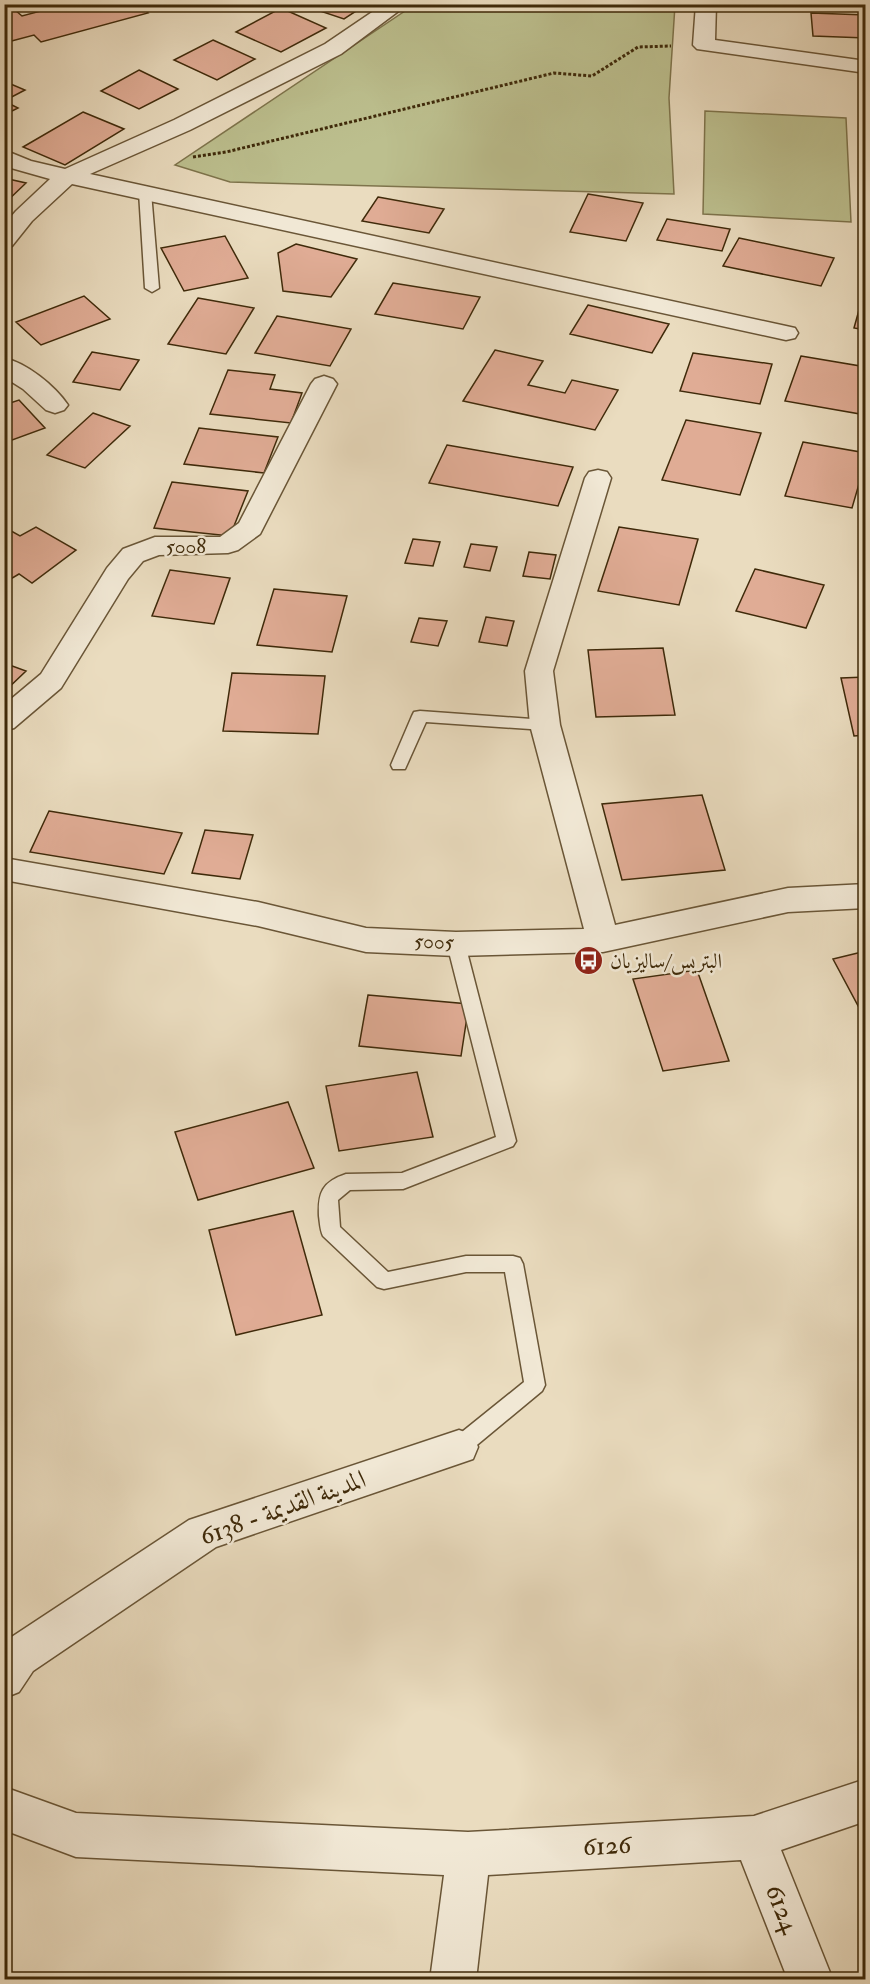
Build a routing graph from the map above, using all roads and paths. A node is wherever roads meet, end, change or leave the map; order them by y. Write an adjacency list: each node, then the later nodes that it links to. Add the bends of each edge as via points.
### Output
1 (398, 4): 7 (street, via 333,49 182,125)
2 (706, 4): 3 (street)
3 (705, 45): 4 (street); 6 (path, via 638,47 591,76 554,72 226,152)
4 (866, 67)
5 (4, 157): 7 (street)
6 (184, 158)
7 (67, 176): 8 (street); 9 (street, via 24,216)
8 (145, 192): 10 (lane); 11 (street)
9 (4, 241)
10 (152, 288)
11 (786, 333)
12 (4, 365): 14 (street)
13 (324, 384): 16 (street, 5008, via 250,528 228,544 155,546 133,555 117,574 51,681)
14 (55, 405)
15 (598, 478): 17 (street, via 538,671)
16 (4, 721)
17 (545, 725): 18 (lane, via 420,716); 21 (street)
18 (399, 765)
19 (4, 869): 22 (street, 5005, via 258,914 366,940)
20 (866, 896): 21 (street, 5005, via 788,900)
21 (603, 940): 22 (street, 5005)
22 (456, 944): 23 (lane, via 506,1141 403,1181 346,1182 328,1197 330,1230 384,1281 466,1264 513,1264 535,1385)
23 (459, 1447): 24 (street, المدينة القديمة - 6138, via 203,1533 18,1657)
24 (4, 1678)
25 (866, 1800): 27 (street, 6126)
26 (4, 1808): 28 (street, via 76,1835)
27 (754, 1838): 28 (street, 6126); 30 (street, 6124)
28 (468, 1854): 29 (street)
29 (453, 1980)
30 (811, 1980)

